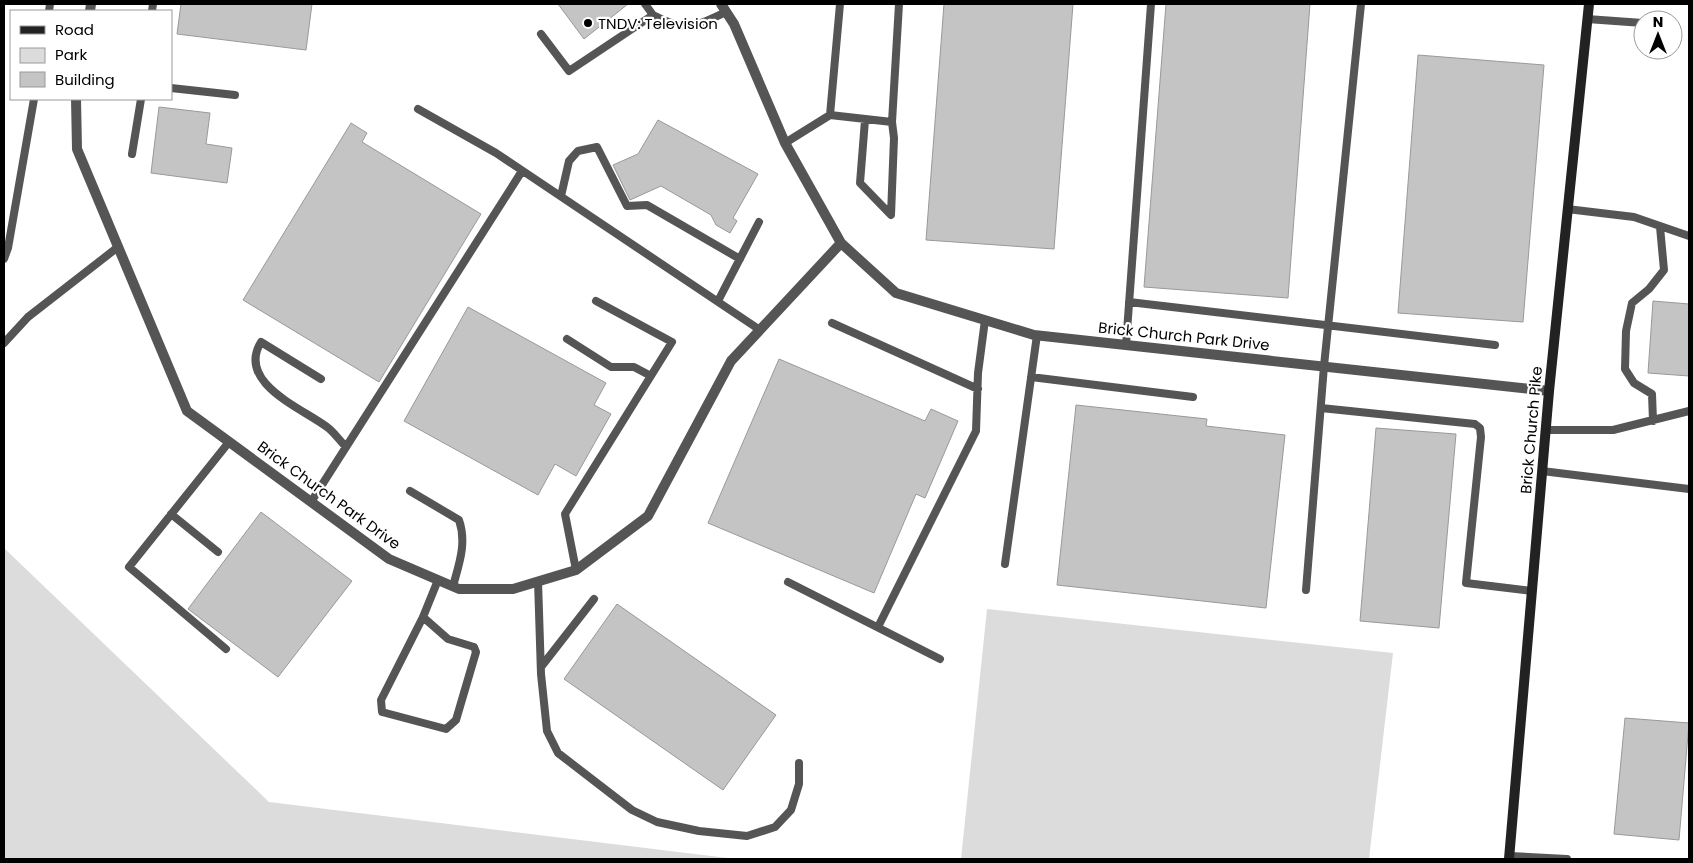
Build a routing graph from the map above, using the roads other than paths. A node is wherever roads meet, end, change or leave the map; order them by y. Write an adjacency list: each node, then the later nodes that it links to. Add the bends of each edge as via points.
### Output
1 (645, 4): 8 (lane)
2 (840, 4): 18 (lane)
3 (899, 4): 20 (lane)
4 (1151, 4): 35 (lane)
5 (1362, 4): 38 (lane)
6 (1588, 4): 9 (main road, Brick Church Pike)
7 (723, 8): 8 (lane, via 703,24 690,27 679,27); 21 (street, Brick Church Park Drive, via 734,24)
8 (653, 15): 11 (lane, via 569,71)
9 (1587, 19): 10 (lane); 25 (main road, Brick Church Pike)
10 (1633, 22)
11 (541, 34)
12 (172, 88): 13 (lane)
13 (235, 95)
14 (34, 100): 31 (lane)
15 (76, 100): 30 (street, Brick Church Park Drive, via 76,150)
16 (141, 100): 22 (lane)
17 (418, 109): 23 (lane)
18 (830, 115): 19 (lane); 21 (lane)
19 (865, 120): 20 (lane); 20 (lane, via 860,182 891,215)
20 (892, 122)
21 (785, 143): 29 (street, Brick Church Park Drive)
22 (132, 154)
23 (522, 171): 24 (lane); 57 (lane)
24 (561, 196): 32 (lane, via 570,161 578,151 597,147 627,206 647,205); 34 (lane)
25 (1567, 209): 27 (lane, via 1634,217); 50 (main road, Brick Church Pike)
26 (759, 222): 32 (lane)
27 (1660, 227): 28 (lane); 54 (lane, via 1664,270 1632,303 1626,331 1625,370 1634,383 1652,394)
28 (1689, 236)
29 (841, 243): 36 (street, Brick Church Park Drive, via 896,294); 39 (street, Brick Church Park Drive)
30 (118, 247): 42 (lane, via 28,317); 56 (street, Brick Church Park Drive, via 187,411)
31 (4, 259)
32 (740, 259): 34 (lane)
33 (596, 301): 46 (lane, via 672,342)
34 (718, 302): 39 (lane)
35 (1129, 302): 38 (lane); 43 (lane)
36 (984, 320): 40 (street, Brick Church Park Drive); 49 (lane)
37 (832, 324): 49 (lane)
38 (1329, 325): 44 (lane); 45 (lane)
39 (760, 330): 65 (street, Brick Church Park Drive, via 731,361 648,516)
40 (1037, 335): 43 (street, Brick Church Park Drive); 47 (lane)
41 (567, 340): 46 (lane, via 610,367 634,367)
42 (4, 343)
43 (1126, 345): 45 (street, Brick Church Park Drive)
44 (1495, 345)
45 (1324, 366): 50 (street, Brick Church Park Drive); 52 (lane)
46 (651, 376): 65 (lane, via 565,514)
47 (1031, 376): 51 (lane); 64 (lane)
48 (322, 379): 57 (lane, via 261,342 258,347 256,362 259,374 270,390 329,428)
49 (978, 389): 74 (lane, via 976,431)
50 (1549, 391): 55 (main road, Brick Church Pike)
51 (1193, 397)
52 (1321, 408): 70 (lane); 71 (lane, via 1475,424 1480,428 1482,438 1466,583)
53 (1689, 411): 54 (lane)
54 (1653, 421): 55 (lane, via 1613,430)
55 (1546, 430): 58 (main road, Brick Church Pike)
56 (230, 442): 61 (street, Brick Church Park Drive); 62 (lane)
57 (346, 447): 61 (lane)
58 (1542, 471): 59 (lane); 71 (main road, Brick Church Pike)
59 (1689, 489)
60 (410, 491): 69 (lane, via 459,520 462,550)
61 (311, 502): 66 (street, Brick Church Park Drive, via 389,559)
62 (171, 514): 63 (lane); 75 (lane, via 129,567)
63 (218, 552)
64 (1005, 564)
65 (576, 570): 67 (street, Brick Church Park Drive)
66 (438, 580): 69 (street, Brick Church Park Drive); 73 (lane)
67 (538, 582): 69 (street, Brick Church Park Drive, via 513,589 459,589); 77 (lane)
68 (788, 582): 74 (lane)
69 (453, 586)
70 (1306, 590)
71 (1532, 591): 79 (main road, Brick Church Pike)
72 (594, 599): 77 (lane)
73 (423, 617): 73 (lane, via 381,700 382,712 446,730 456,720 476,652 474,647 448,639)
74 (878, 628): 76 (lane)
75 (226, 649)
76 (940, 659)
77 (541, 667): 78 (lane, via 547,731 558,753 632,810 658,822 698,831 747,836 775,827 791,810 799,784)
78 (799, 763)
79 (1510, 858): 80 (lane)
80 (1567, 859)

